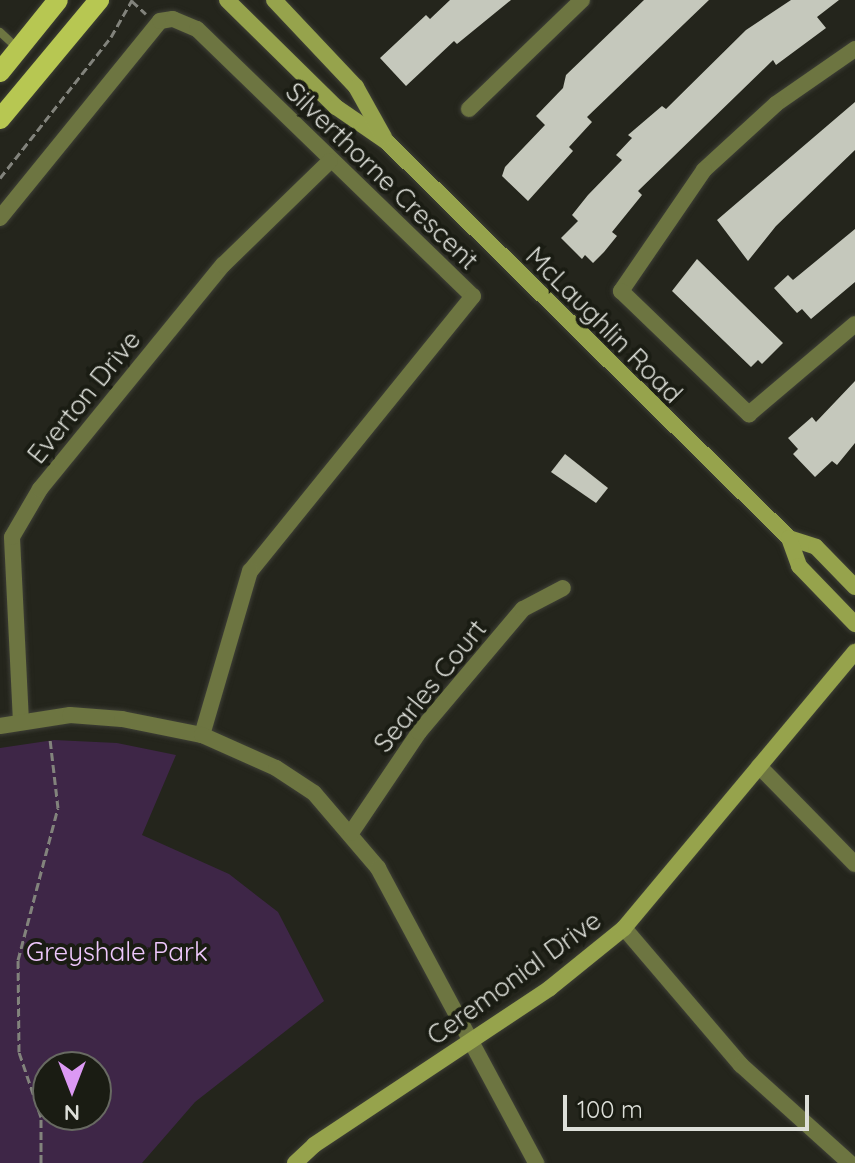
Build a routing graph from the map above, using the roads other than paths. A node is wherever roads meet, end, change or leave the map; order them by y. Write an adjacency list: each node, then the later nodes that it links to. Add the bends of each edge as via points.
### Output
1 (58, 0): 7 (main road)
2 (99, 0): 11 (main road)
3 (227, 0): 12 (street, McLaughlin Road, via 336,107)
4 (274, 0): 12 (street, McLaughlin Road, via 356,87)
5 (582, 0): 10 (street)
6 (0, 32): 7 (lane)
7 (18, 49): 9 (main road)
8 (855, 49): 15 (street, via 776,104 704,170 621,291 749,414)
9 (0, 72)
10 (469, 109)
11 (0, 119)
12 (387, 142): 17 (street, McLaughlin Road)
13 (330, 161): 14 (street, Silverthorne Crescent, via 197,29 173,19 160,21); 16 (street, Everton Drive, via 223,265); 24 (street, Silverthorne Crescent, via 473,296 250,571)
14 (0, 218)
15 (855, 324)
16 (6, 537): 22 (street, Everton Drive)
17 (789, 538): 18 (street, McLaughlin Road, via 816,547); 20 (street, McLaughlin Road, via 799,566)
18 (855, 587)
19 (563, 588): 26 (street, Searles Court, via 513,620 419,732)
20 (855, 624)
21 (855, 652): 25 (street, Ceremonial Drive)
22 (21, 722): 23 (street); 24 (street, via 70,715)
23 (0, 726)
24 (202, 735): 26 (street, via 276,768 314,793)
25 (759, 766): 27 (street); 28 (street, Ceremonial Drive)
26 (351, 833): 29 (street, via 397,900)
27 (855, 864)
28 (624, 928): 29 (street, Ceremonial Drive, via 550,988); 32 (street, via 741,1065)
29 (471, 1041): 30 (street, Ceremonial Drive); 31 (street)
30 (295, 1163)
31 (536, 1163)
32 (850, 1163)

